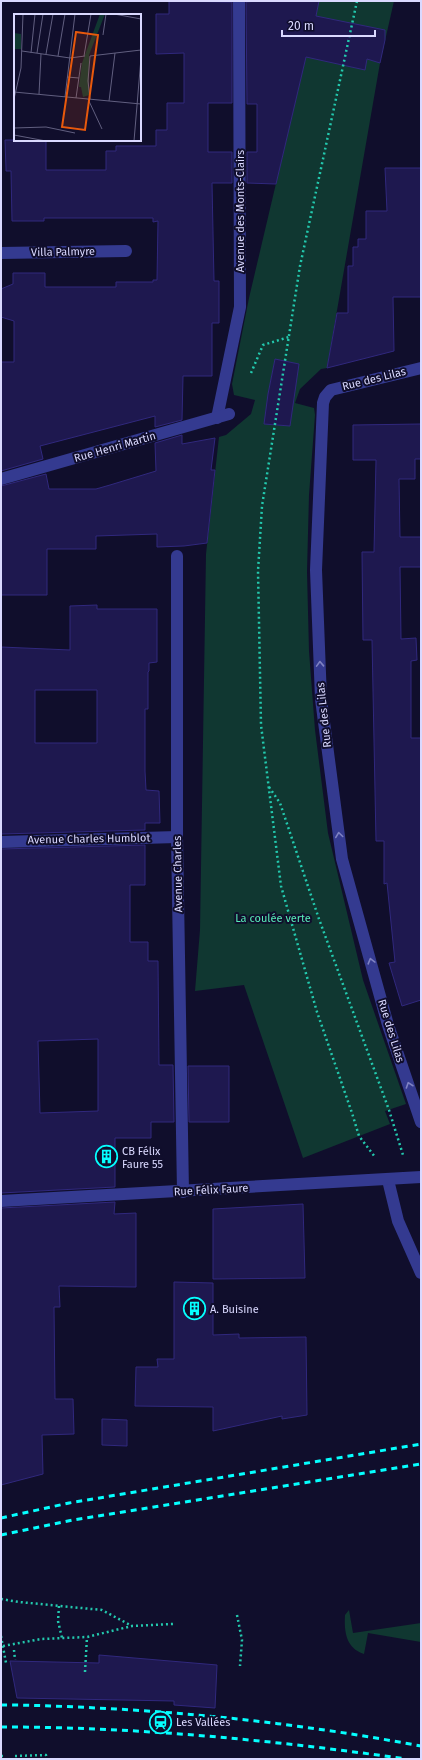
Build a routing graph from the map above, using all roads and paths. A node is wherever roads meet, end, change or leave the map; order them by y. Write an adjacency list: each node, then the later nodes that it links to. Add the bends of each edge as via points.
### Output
1 (239, 1): 9 (street, Avenue des Monts-Clairs, via 240,306)
2 (357, 1): 5 (path, via 300,266)
3 (126, 251): 4 (street, Villa Palmyre)
4 (1, 253)
5 (289, 337): 7 (path, via 263,345); 12 (path, via 262,506 258,571 261,725)
6 (421, 368): 15 (street, Rue des Lilas, one-way to 6, via 388,1025 342,859 321,699 316,570 325,396 331,390)
7 (249, 377)
8 (229, 414): 9 (street, Rue Henri Martin)
9 (217, 418): 10 (street, Rue Henri Martin)
10 (1, 479)
11 (177, 556): 13 (street, Avenue Charles)
12 (268, 786): 16 (path, via 281,886 317,1012); 17 (path, via 280,803 319,919 389,1110)
13 (177, 837): 14 (street, Avenue Charles Humblot); 20 (street, Avenue Charles)
14 (1, 842)
15 (421, 1122)
16 (360, 1136)
17 (403, 1157)
18 (421, 1177): 19 (street, Rue Félix Faure)
19 (388, 1180): 20 (street, Rue Félix Faure); 22 (street, via 398,1221)
20 (183, 1192): 21 (street, Rue Félix Faure)
21 (1, 1201)
22 (421, 1273)
23 (1, 1599): 24 (path)
24 (59, 1606): 27 (path, via 102,1610); 30 (path, via 58,1621)
25 (237, 1615): 35 (path, via 242,1640)
26 (173, 1624): 27 (path)
27 (132, 1626): 29 (path)
28 (1, 1636): 31 (path)
29 (87, 1637): 30 (path); 36 (path)
30 (62, 1638): 31 (path)
31 (3, 1646): 34 (path)
32 (14, 1650): 33 (path)
33 (15, 1660)
34 (6, 1663)
35 (240, 1666)
36 (85, 1672)
37 (15, 1756): 38 (path, via 46,1755)
38 (46, 1759)

